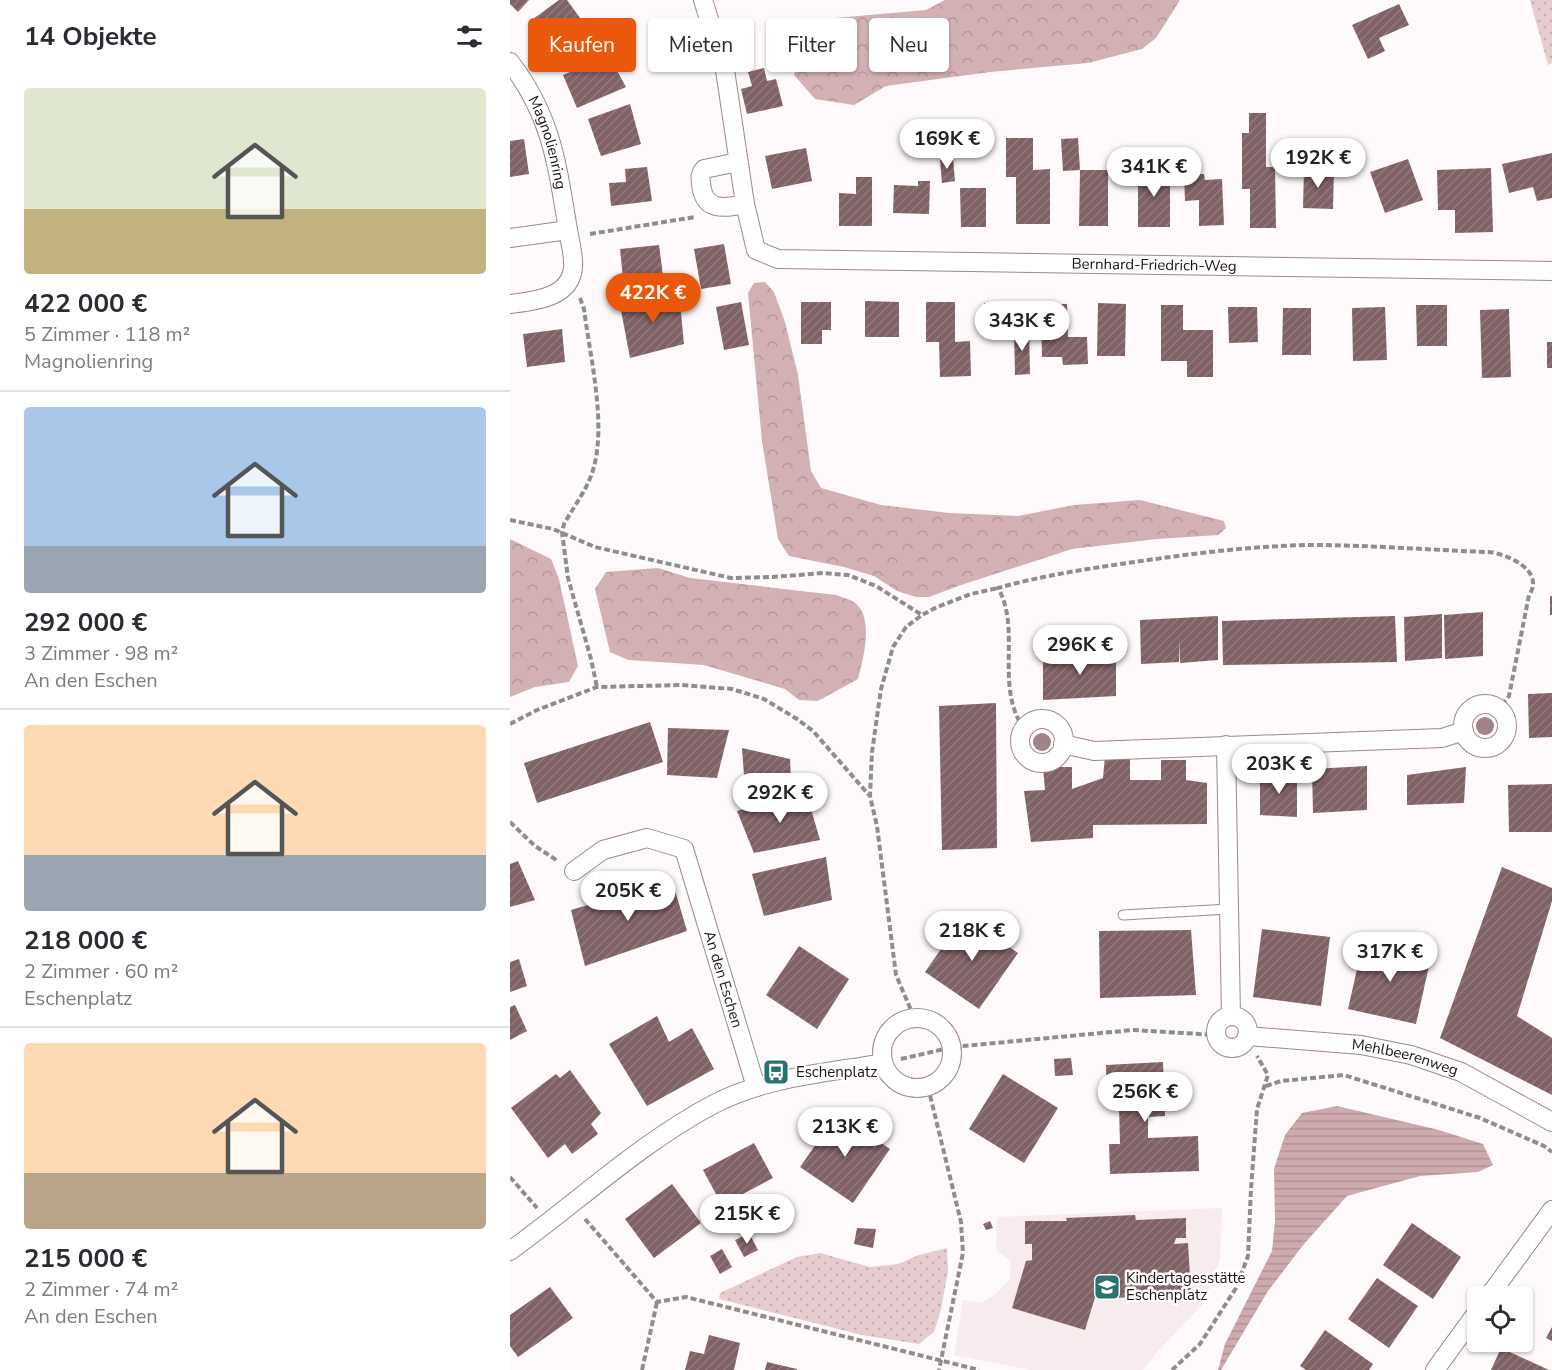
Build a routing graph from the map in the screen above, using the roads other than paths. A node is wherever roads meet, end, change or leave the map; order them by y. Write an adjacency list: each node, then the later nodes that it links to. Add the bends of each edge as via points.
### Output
1 (703, 0): 3 (street, via 725,70)
2 (510, 62): 5 (street, Magnolienring, via 540,108 548,131)
3 (738, 162): 4 (street); 4 (street, via 701,172 704,196 716,206)
4 (745, 204): 7 (street, Bernhard-Friedrich-Weg, via 756,250 778,259)
5 (569, 234): 6 (street); 8 (street, Magnolienring, via 574,267 569,283 561,291)
6 (510, 238)
7 (1552, 271)
8 (510, 304)
9 (1464, 732): 9 (street, via 1464,718 1472,708 1485,704 1504,715 1506,729 1492,746 1477,746); 11 (street, via 1443,738)
10 (1063, 744): 10 (street, via 1056,758 1035,762 1024,754 1021,735 1034,721 1048,721 1060,730); 11 (street, via 1094,751)
11 (1226, 745): 13 (street)
12 (574, 871): 18 (street, An den Eschen, via 603,850 647,838 684,849)
13 (1229, 909): 14 (lane); 15 (street)
14 (1123, 915)
15 (1231, 1016): 16 (street, via 1246,1023); 16 (street, via 1217,1025 1218,1040 1227,1047 1237,1047)
16 (1244, 1040): 19 (street, Mehlbeerenweg, via 1361,1045 1411,1055 1461,1072)
17 (883, 1063): 17 (street, via 885,1037 899,1022 914,1017 929,1019 950,1037 952,1063 945,1076 928,1087 900,1084 888,1074); 18 (street)
18 (756, 1087): 21 (street, via 715,1104 649,1144)
19 (1552, 1122)
20 (1552, 1210): 22 (street)
21 (510, 1251)
22 (1496, 1286)
23 (1467, 1326): 24 (street)
24 (1436, 1370)

